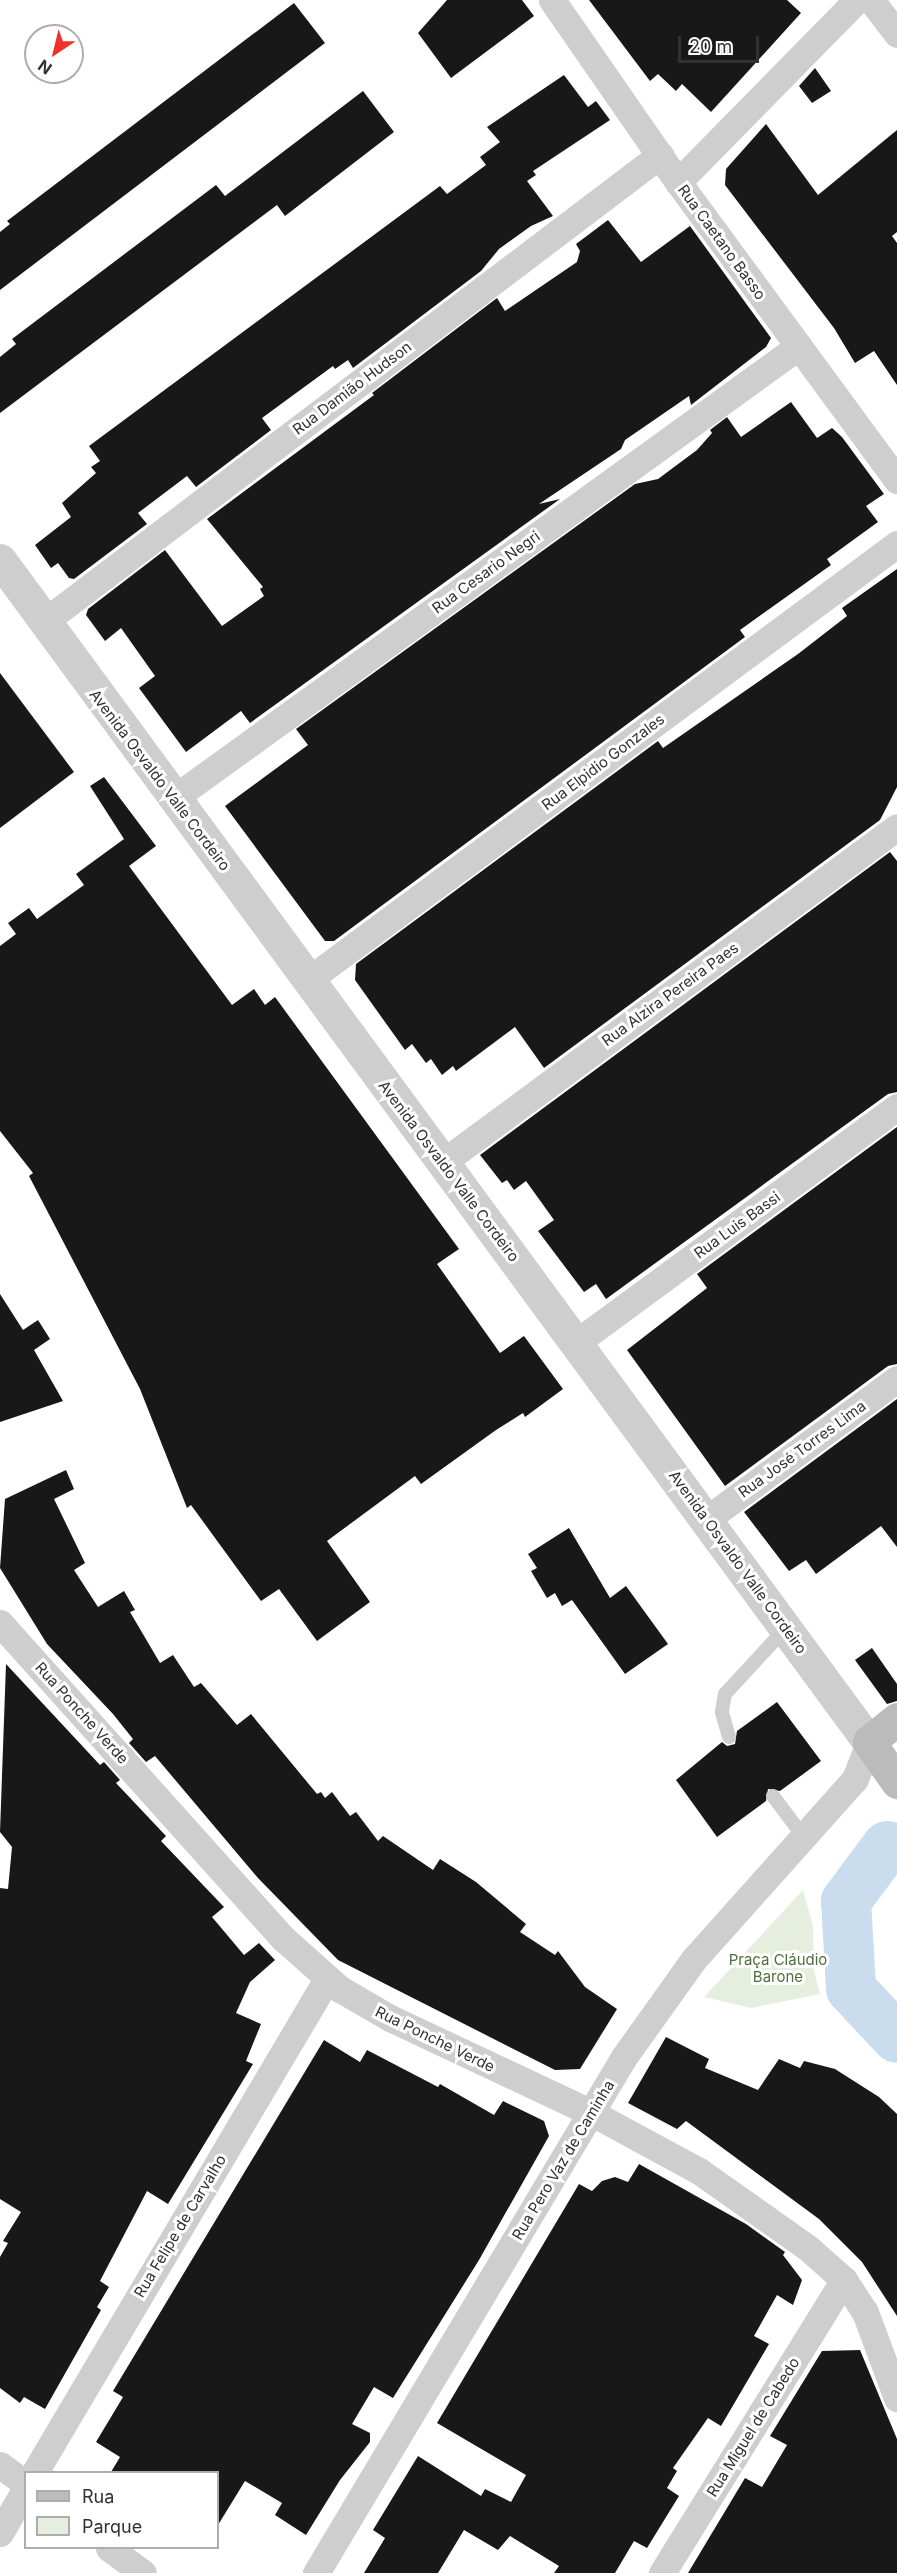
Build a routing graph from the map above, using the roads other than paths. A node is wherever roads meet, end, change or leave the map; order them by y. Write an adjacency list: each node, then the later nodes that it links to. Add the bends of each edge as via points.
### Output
1 (552, 0): 5 (street, Rua Caetano Basso)
2 (857, 0): 6 (street)
3 (871, 0): 4 (street)
4 (897, 34)
5 (660, 155): 6 (street, Rua Caetano Basso); 11 (street, Rua Damião Hudson)
6 (678, 182): 7 (street, Rua Caetano Basso)
7 (799, 346): 8 (street, Rua Caetano Basso); 12 (street, Rua Cesario Negri)
8 (897, 480)
9 (897, 544): 14 (street, Rua Elpidio Gonzales)
10 (0, 560): 11 (street, Avenida Osvaldo Valle Cordeiro)
11 (45, 621): 12 (street, Avenida Osvaldo Valle Cordeiro)
12 (174, 798): 14 (street, Avenida Osvaldo Valle Cordeiro)
13 (897, 827): 16 (street, Rua Alzira Pereira Paes)
14 (308, 980): 16 (street, Avenida Osvaldo Valle Cordeiro)
15 (897, 1107): 17 (street, Rua Luis Bassi)
16 (442, 1162): 17 (street, Avenida Osvaldo Valle Cordeiro)
17 (577, 1342): 19 (street, Avenida Osvaldo Valle Cordeiro)
18 (897, 1379): 19 (street, Rua José Torres Lima)
19 (707, 1519): 21 (street, Avenida Osvaldo Valle Cordeiro)
20 (0, 1623): 29 (street, Rua Ponche Verde, via 284,1939)
21 (786, 1628): 23 (lane, via 725,1694 722,1712); 24 (street, Avenida Osvaldo Valle Cordeiro)
22 (897, 1719): 24 (main road)
23 (729, 1737)
24 (869, 1743): 25 (main road, Avenida Osvaldo Valle Cordeiro); 26 (street, Rua Pero Vaz de Caminha)
25 (896, 1778): 26 (street)
26 (855, 1779): 28 (street, Rua Pero Vaz de Caminha)
27 (773, 1796): 28 (lane)
28 (803, 1836): 30 (street, Rua Pero Vaz de Caminha, via 694,1959 624,2057)
29 (327, 1979): 30 (street, Rua Ponche Verde, via 390,2018); 34 (street, Rua Felipe de Carvalho)
30 (592, 2113): 31 (street, Rua Ponche Verde, via 699,2171 759,2210); 40 (street, Rua Pero Vaz de Caminha)
31 (844, 2280): 32 (street, Rua Ponche Verde, via 866,2312); 41 (street, Rua Miguel de Cabedo)
32 (897, 2398)
33 (0, 2465): 35 (street)
34 (35, 2471)
35 (24, 2484)
36 (24, 2490): 37 (street)
37 (0, 2533)
38 (112, 2549): 39 (street)
39 (142, 2573)
40 (316, 2573)
41 (662, 2573)

